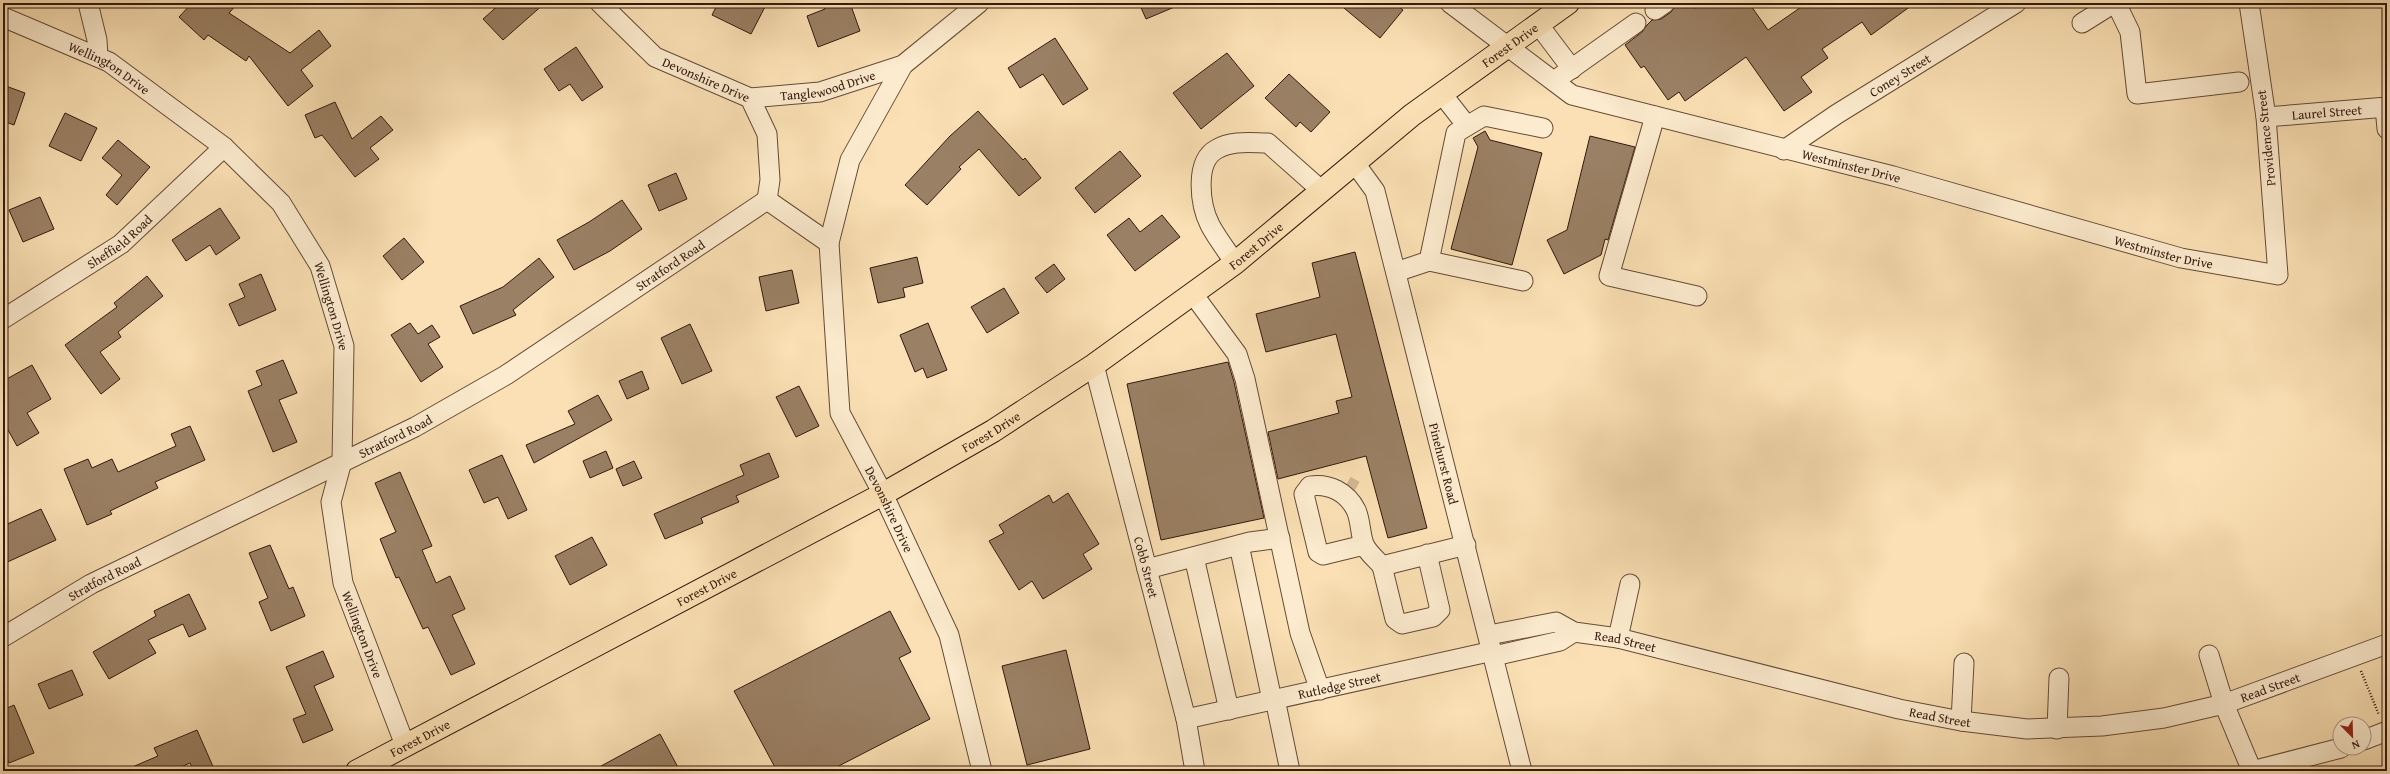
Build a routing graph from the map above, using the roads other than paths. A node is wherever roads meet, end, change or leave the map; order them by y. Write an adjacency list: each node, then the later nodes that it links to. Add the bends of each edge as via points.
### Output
1 (88, 3): 14 (street, via 97,40)
2 (600, 3): 20 (street, Devonshire Drive, via 654,57)
3 (979, 3): 15 (street)
4 (1450, 3): 13 (street, Westminster Drive)
5 (1568, 3): 12 (main road, Forest Drive)
6 (2016, 3): 28 (street, Coney Street, via 1837,114)
7 (2115, 3): 10 (street); 18 (street, via 2130,32 2137,94)
8 (2249, 3): 23 (street, Providence Street)
9 (3, 17): 14 (street, Wellington Drive)
10 (2082, 22)
11 (1636, 23): 16 (street)
12 (1538, 24): 13 (main road, Forest Drive); 16 (street)
13 (1508, 45): 17 (street, Westminster Drive); 19 (main road, Forest Drive)
14 (98, 57): 27 (street, Wellington Drive, via 109,62)
15 (903, 65): 20 (street, Tanglewood Drive, via 820,92); 32 (street, Devonshire Drive, via 850,160)
16 (1572, 69): 17 (street)
17 (1554, 81): 22 (street, Westminster Drive, via 1572,95)
18 (2239, 82)
19 (1442, 94): 24 (street); 29 (main road, Forest Drive)
20 (750, 98): 31 (street, Devonshire Drive, via 767,134 770,180)
21 (2386, 107): 23 (street, Laurel Street); 26 (street)
22 (1655, 116): 28 (street, Westminster Drive); 39 (street, via 1609,276)
23 (2266, 117): 36 (street, Providence Street)
24 (1467, 126): 25 (street, via 1484,116); 33 (street, via 1456,133)
25 (1543, 128)
26 (2387, 129)
27 (224, 147): 40 (street, Sheffield Road, via 121,244); 42 (street, Wellington Drive, via 281,203 320,266 344,346)
28 (1784, 150): 36 (street, Westminster Drive, via 1893,176 2180,258)
29 (1354, 162): 30 (main road, Forest Drive); 35 (street, Pinehurst Road, via 1375,191)
30 (1321, 190): 34 (main road, Forest Drive); 34 (street, via 1268,143 1240,142 1216,149 1203,164 1201,187 1209,224)
31 (767, 200): 32 (street); 42 (street, Stratford Road, via 506,375 415,427)
32 (828, 243): 44 (street, Devonshire Drive, via 840,413)
33 (1429, 261): 35 (street); 37 (street)
34 (1235, 263): 38 (main road, Forest Drive)
35 (1396, 272): 49 (street, Pinehurst Road)
36 (2278, 274)
37 (1523, 281)
38 (1193, 294): 41 (main road, Forest Drive); 46 (street, via 1237,354 1245,379)
39 (1698, 296)
40 (3, 319)
41 (1094, 365): 44 (main road, Forest Drive, via 993,431); 53 (street, Cobb Street)
42 (342, 461): 56 (street, Stratford Road, via 91,584); 72 (street, Wellington Drive, via 331,502 343,583)
43 (1312, 490): 45 (street, via 1332,487); 45 (street, via 1338,481 1350,487); 48 (street, via 1318,552 1322,555)
44 (883, 494): 72 (main road, Forest Drive); 75 (street, Devonshire Drive, via 949,635)
45 (1356, 510): 48 (street)
46 (1280, 538): 47 (street); 63 (street, via 1300,633)
47 (1239, 545): 51 (street); 64 (street)
48 (1364, 545): 52 (street)
49 (1466, 545): 50 (street); 59 (street, Pinehurst Road)
50 (1427, 554): 52 (street); 52 (street, via 1440,610 1433,617 1402,624 1395,619)
51 (1194, 557): 53 (street); 66 (street)
52 (1382, 566)
53 (1147, 569): 67 (street, Cobb Street)
54 (1630, 584): 57 (street)
55 (1574, 632): 57 (street, Read Street); 59 (street, Rutledge Street, via 1556,622)
56 (3, 637)
57 (1618, 638): 68 (street, Read Street, via 1899,709)
58 (2387, 644): 65 (street, Read Street)
59 (1492, 647): 63 (street, Rutledge Street); 78 (street, Pinehurst Road)
60 (2209, 655): 65 (street)
61 (1964, 663): 68 (street)
62 (2059, 678): 69 (street)
63 (1320, 690): 64 (street, Rutledge Street)
64 (1274, 700): 66 (street, Rutledge Street); 77 (street)
65 (2224, 704): 69 (street, Read Street, via 2164,718); 79 (street)
66 (1229, 710): 67 (street, Rutledge Street)
67 (1186, 719): 76 (street, Cobb Street)
68 (1961, 722): 69 (street, Read Street, via 2027,729)
69 (2057, 729)
70 (2386, 732): 71 (street)
71 (2372, 737)
72 (405, 745): 74 (main road, Forest Drive)
73 (2332, 750): 79 (street)
74 (357, 771)
75 (982, 771)
76 (1195, 771)
77 (1290, 771)
78 (1522, 771)
79 (2252, 771)

